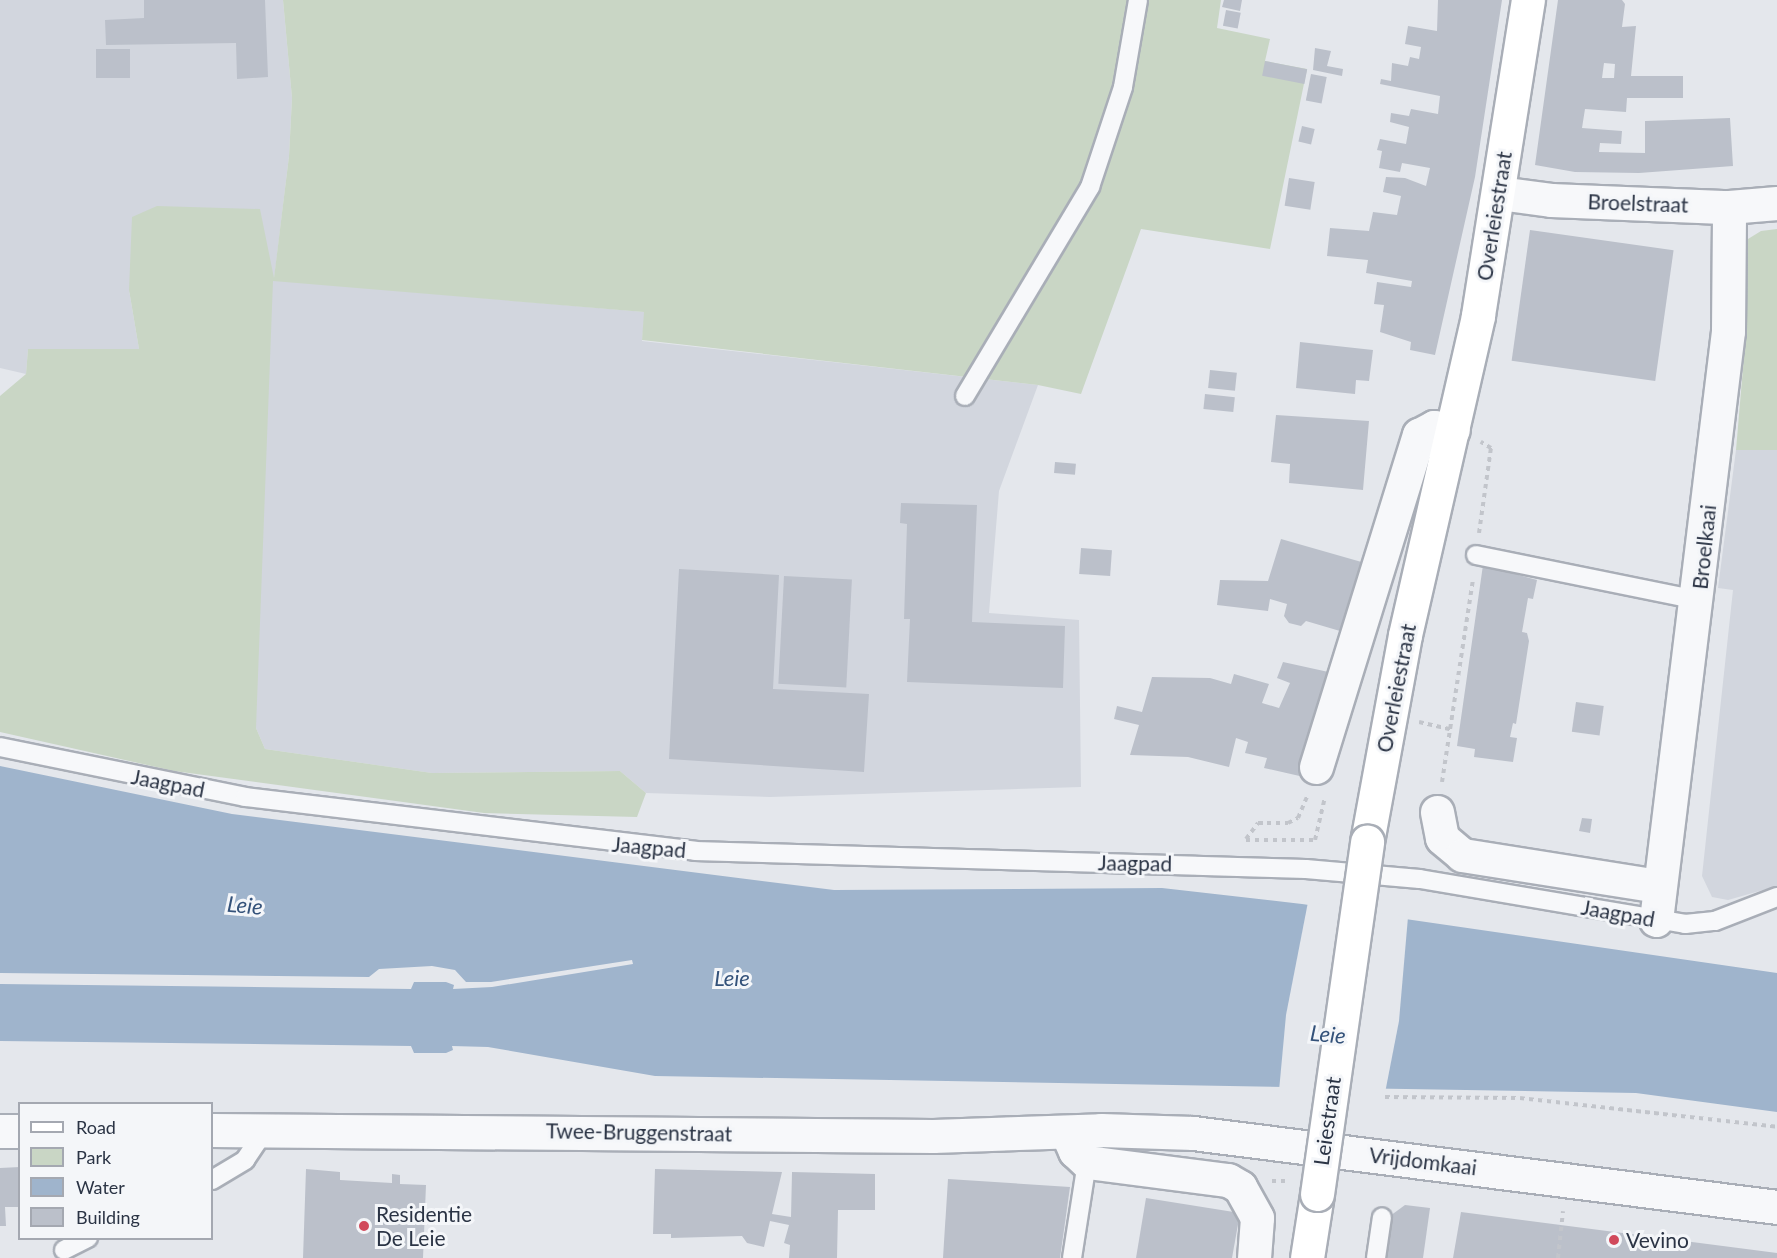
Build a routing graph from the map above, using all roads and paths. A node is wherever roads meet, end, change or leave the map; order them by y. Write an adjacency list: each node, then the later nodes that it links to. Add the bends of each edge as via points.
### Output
1 (1138, 0): 6 (lane, via 1123,87 1090,187)
2 (1528, 0): 3 (main road, Overleiestraat)
3 (1499, 193): 5 (street, Broelstraat, via 1551,200); 7 (main road, Overleiestraat)
4 (1777, 203): 5 (street, Broelstraat)
5 (1729, 207): 9 (street, Broelkaai, via 1728,331)
6 (965, 396)
7 (1465, 435): 8 (path, via 1491,448); 13 (street, via 1434,427 1419,435); 15 (main road, Overleiestraat, via 1405,635)
8 (1476, 555): 9 (lane); 11 (path)
9 (1698, 600): 16 (street, Broelkaai)
10 (1426, 723): 11 (path)
11 (1450, 729): 14 (path)
12 (0, 747): 18 (lane, Jaagpad, via 245,797 610,844 779,855 1306,869 1420,879)
13 (1322, 776): 13 (path, via 1298,818 1288,823 1258,823 1246,840 1314,840)
14 (1437, 812): 16 (street, via 1442,838 1462,855)
15 (1367, 842): 35 (main road, Leiestraat, bridge)
16 (1658, 886): 18 (street, Broelkaai)
17 (1777, 897): 18 (lane, Jaagpad, via 1715,921 1685,924)
18 (1656, 920)
19 (1385, 1097): 20 (path, via 1520,1098)
20 (1777, 1127)
21 (266, 1129): 22 (street, Twee-Bruggenstraat); 25 (street, Twee-Bruggenstraat, via 933,1136); 27 (lane, via 245,1160)
22 (213, 1130)
23 (0, 1131): 24 (street)
24 (18, 1131)
25 (1067, 1133): 26 (street, via 1075,1151); 28 (street, Vrijdomkaai, via 1193,1133)
26 (1087, 1162): 33 (lane); 34 (street, via 1234,1183 1256,1211)
27 (213, 1179)
28 (1777, 1207)
29 (1382, 1218): 36 (lane)
30 (1562, 1225): 37 (path)
31 (86, 1240): 32 (lane)
32 (64, 1250)
33 (1072, 1258)
34 (1254, 1258)
35 (1307, 1258)
36 (1376, 1258)
37 (1557, 1258)

